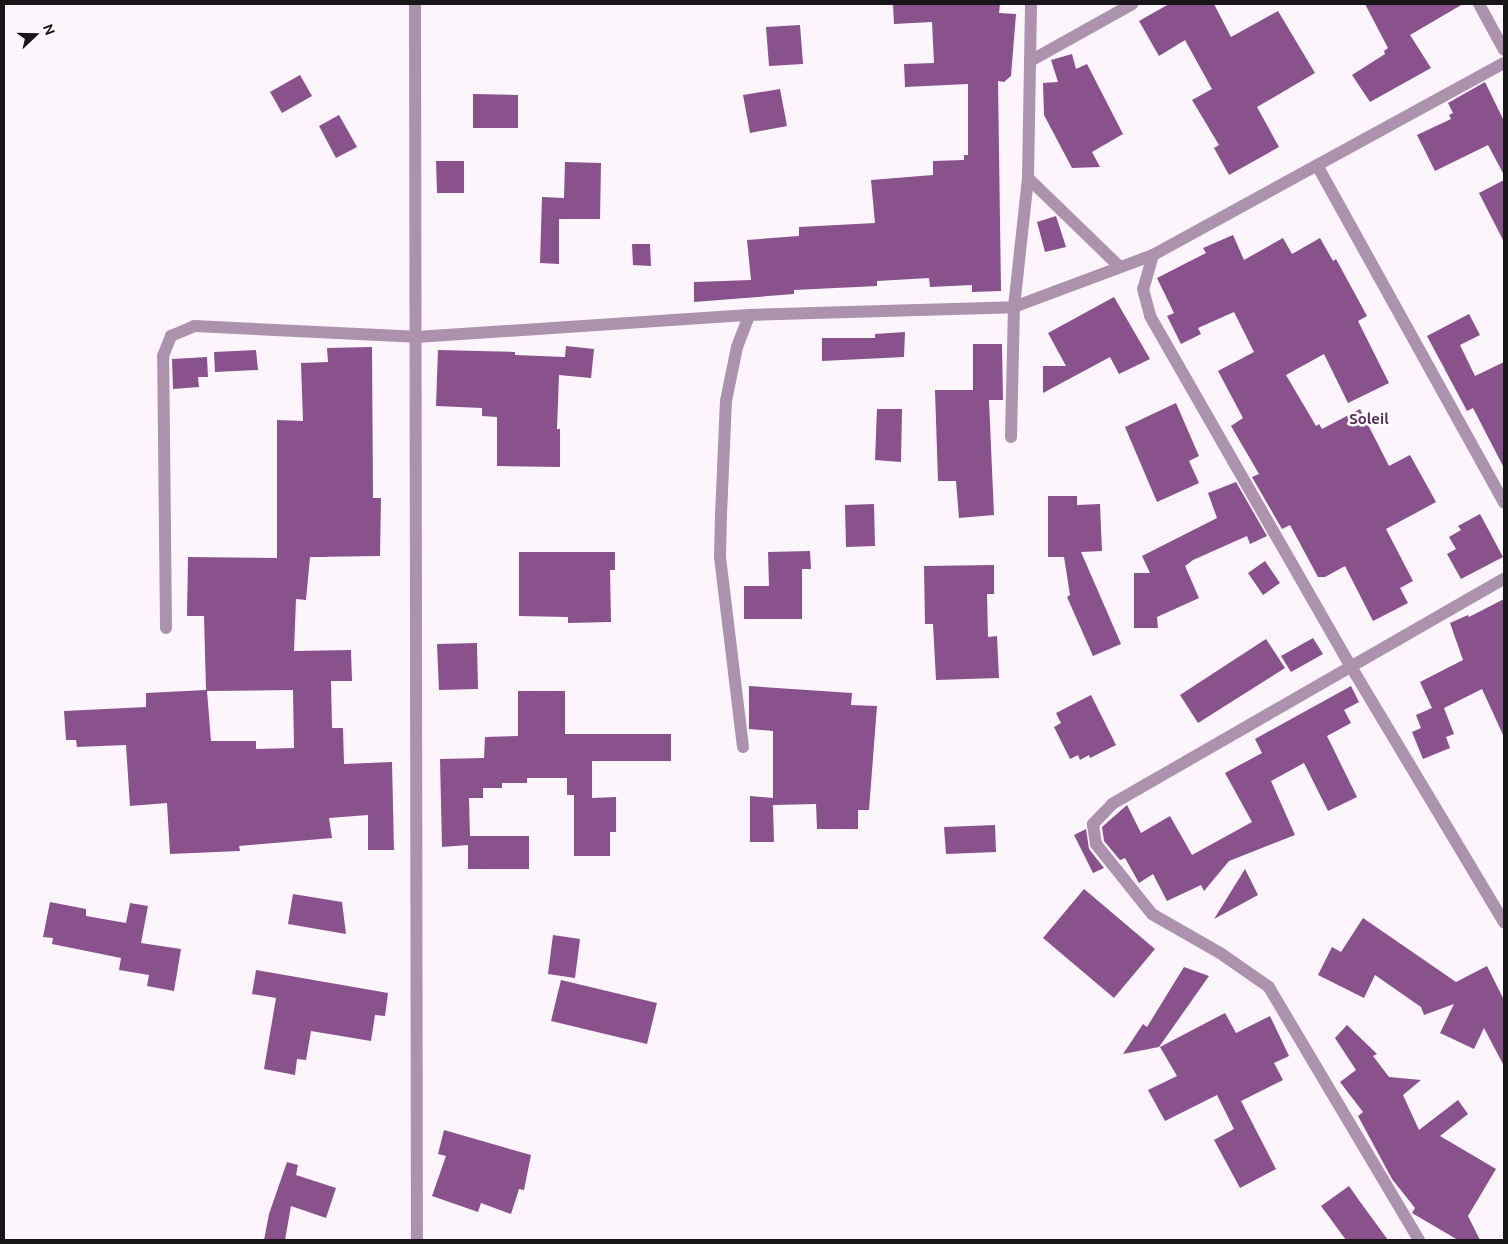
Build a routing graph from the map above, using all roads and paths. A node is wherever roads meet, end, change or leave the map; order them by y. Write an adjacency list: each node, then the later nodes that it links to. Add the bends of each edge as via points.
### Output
1 (415, 4): 14 (street)
2 (1031, 4): 6 (street)
3 (1132, 4): 6 (street)
4 (1479, 4): 5 (street)
5 (1504, 50)
6 (1032, 60): 9 (street)
7 (1504, 63): 8 (street)
8 (1318, 167): 10 (street); 16 (street)
9 (1028, 178): 11 (street); 12 (street)
10 (1153, 255): 11 (street); 19 (street, via 1143,289 1150,316)
11 (1120, 267): 12 (street)
12 (1014, 307): 13 (street); 15 (street)
13 (749, 315): 14 (street); 20 (street, via 737,347 726,401 720,556)
14 (416, 337): 18 (street, via 194,326 171,336 162,356); 22 (street)
15 (1011, 437)
16 (1504, 503)
17 (1504, 579): 19 (street)
18 (166, 628)
19 (1350, 665): 21 (street); 23 (street, via 1112,804 1093,824 1096,844 1152,914 1220,953 1269,987)
20 (743, 747)
21 (1504, 922)
22 (417, 1240)
23 (1419, 1240)

